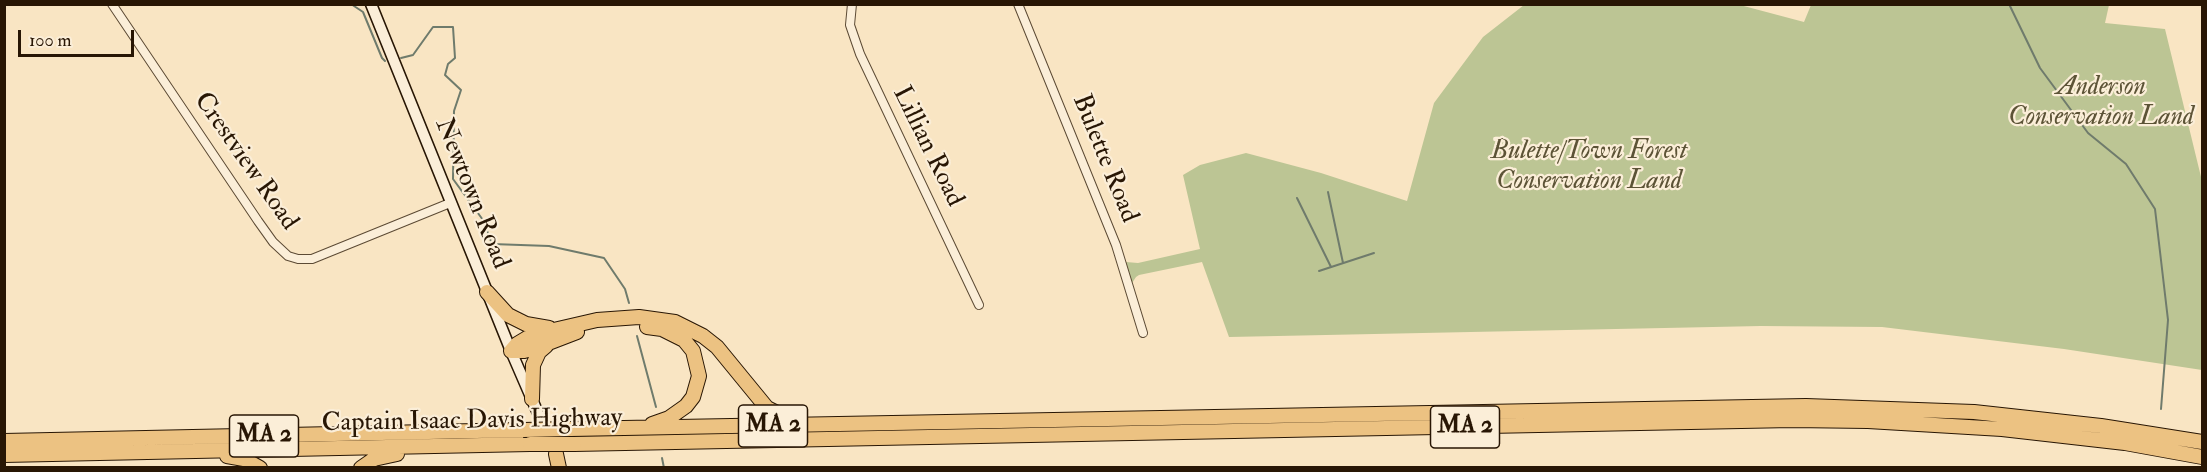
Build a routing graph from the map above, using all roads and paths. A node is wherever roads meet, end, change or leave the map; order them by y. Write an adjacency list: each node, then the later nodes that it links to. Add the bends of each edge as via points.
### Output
1 (112, 4): 5 (street, Crestview Road, via 258,221 288,256 312,259)
2 (371, 4): 5 (street, Newtown Road)
3 (852, 4): 7 (street, Lillian Road, via 850,25 860,54)
4 (1018, 4): 9 (street, Bulette Road, via 1116,245)
5 (450, 202): 6 (street, Newtown Road)
6 (487, 292): 8 (highway, via 518,321); 11 (street, Newtown Road)
7 (979, 305)
8 (560, 328): 11 (highway, via 532,335); 13 (highway, via 639,317 675,322 717,347 767,408 785,417)
9 (1143, 333)
10 (548, 343): 11 (highway); 12 (highway, via 533,365); 14 (highway, via 569,334 621,326 662,329 684,340 698,364 693,397 680,412)
11 (511, 351): 12 (street, Newtown Road)
12 (532, 399): 21 (street, Newtown Road)
13 (825, 425): 14 (highway, Captain Isaac Davis Highway / MA 2); 16 (highway, MA 2, via 1806,406 1974,412)
14 (638, 428): 15 (highway, Captain Isaac Davis Highway / MA 2, bridge)
15 (4, 441)
16 (2202, 442)
17 (472, 445): 18 (highway, Captain Isaac Davis Highway / MA 2); 20 (highway, Captain Isaac Davis Highway / MA 2, bridge, via 1792,420 2002,429 2125,443); 23 (highway, via 387,455)
18 (177, 452): 19 (highway, Captain Isaac Davis Highway / MA 2); 22 (highway, via 244,459)
19 (4, 455)
20 (2202, 457)
21 (559, 463)
22 (260, 468)
23 (361, 468)

